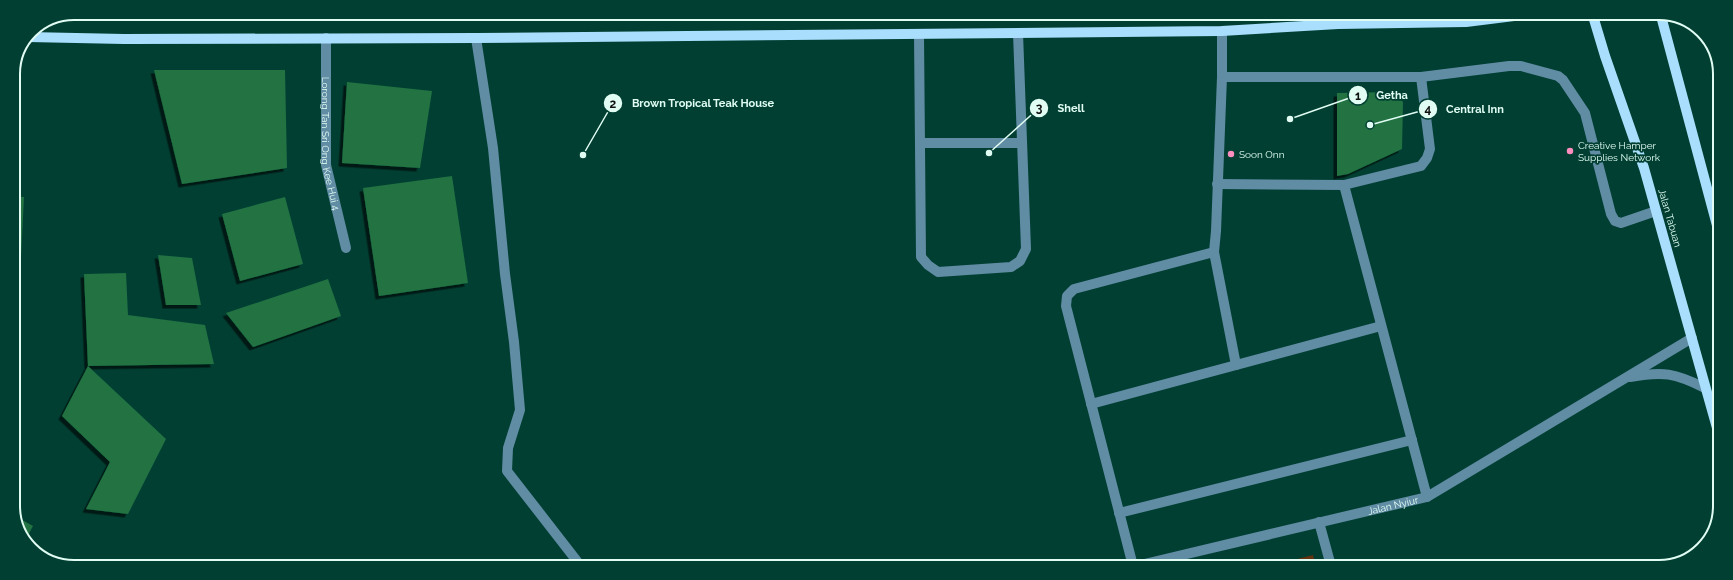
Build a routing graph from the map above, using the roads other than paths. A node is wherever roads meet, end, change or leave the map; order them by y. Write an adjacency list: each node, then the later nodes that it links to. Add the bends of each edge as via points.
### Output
1 (1482, 20): 4 (main road, via 1338,24)
2 (1594, 20): 16 (main road, Jalan Tabuan)
3 (1662, 20): 17 (main road)
4 (1222, 31): 5 (main road); 11 (street)
5 (1018, 33): 6 (main road); 13 (street)
6 (919, 35): 9 (main road); 12 (street)
7 (34, 38): 8 (main road)
8 (326, 38): 9 (main road); 18 (street, Lorong Tan Sri Ong Kee Hui 4, via 326,165)
9 (476, 38): 31 (street, via 492,148 520,410 508,448 507,471)
10 (1421, 77): 11 (street); 15 (street, via 1430,149 1427,158 1421,166); 16 (street, via 1509,66 1521,66 1558,76 1585,113 1615,221 1621,222)
11 (1222, 78): 14 (street)
12 (920, 143): 13 (street); 13 (street, via 921,257 928,266 938,272 1011,267 1020,262 1026,248)
13 (1022, 143)
14 (1217, 184): 15 (street); 19 (street)
15 (1344, 186): 20 (street)
16 (1656, 210): 21 (main road, Jalan Tabuan)
17 (1713, 211)
18 (346, 248)
19 (1214, 252): 22 (street); 25 (street, via 1074,288 1067,296 1066,306)
20 (1381, 326): 22 (street); 27 (street)
21 (1692, 338): 23 (street, Jalan Nyiur); 24 (main road, Jalan Tabuan)
22 (1236, 365): 25 (street)
23 (1622, 378): 24 (street, Jalan Nyiur, via 1654,373 1672,374); 28 (street, Jalan Nyiur)
24 (1705, 388): 26 (main road, Jalan Tabuan)
25 (1091, 404): 29 (street)
26 (1713, 413)
27 (1412, 440): 28 (street); 29 (street)
28 (1427, 497): 30 (street, Jalan Nyiur)
29 (1119, 513): 32 (street)
30 (1319, 522): 33 (street, Jalan Nyiur); 34 (street)
31 (576, 560)
32 (1131, 560)
33 (1161, 560)
34 (1329, 560)

